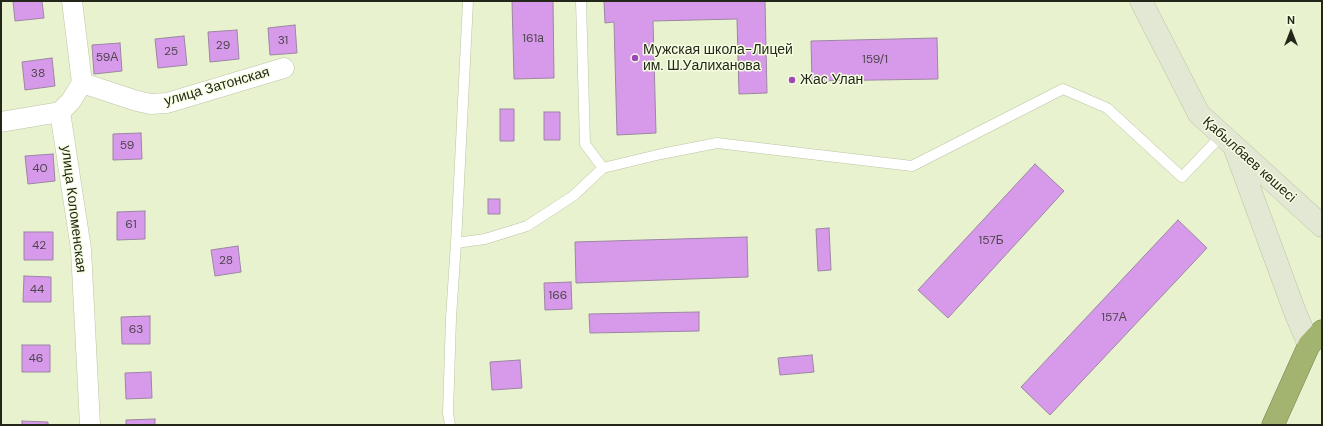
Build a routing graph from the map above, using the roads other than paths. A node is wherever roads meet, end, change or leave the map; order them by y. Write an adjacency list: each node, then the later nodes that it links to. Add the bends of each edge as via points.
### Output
1 (72, 1): 6 (street)
2 (468, 1): 12 (lane)
3 (581, 1): 10 (lane, via 585,144)
4 (1141, 1): 9 (main road, Қабылбаев көшесі, via 1199,114)
5 (284, 68): 6 (street, улица Затонская, via 167,103 136,102)
6 (82, 83): 7 (street, via 72,101)
7 (60, 112): 8 (street); 14 (street, улица Коломенская, via 81,249)
8 (1, 122)
9 (1228, 141): 10 (lane, via 1182,177 1107,108 1063,89 912,166 718,143); 11 (main road, Қабылбаев көшесі); 13 (main road, via 1295,312)
10 (604, 168): 12 (lane, via 573,196 527,226 485,239)
11 (1322, 226)
12 (456, 243): 15 (lane, via 448,413)
13 (1316, 338): 16 (highway)
14 (90, 425)
15 (450, 425)
16 (1273, 425)

